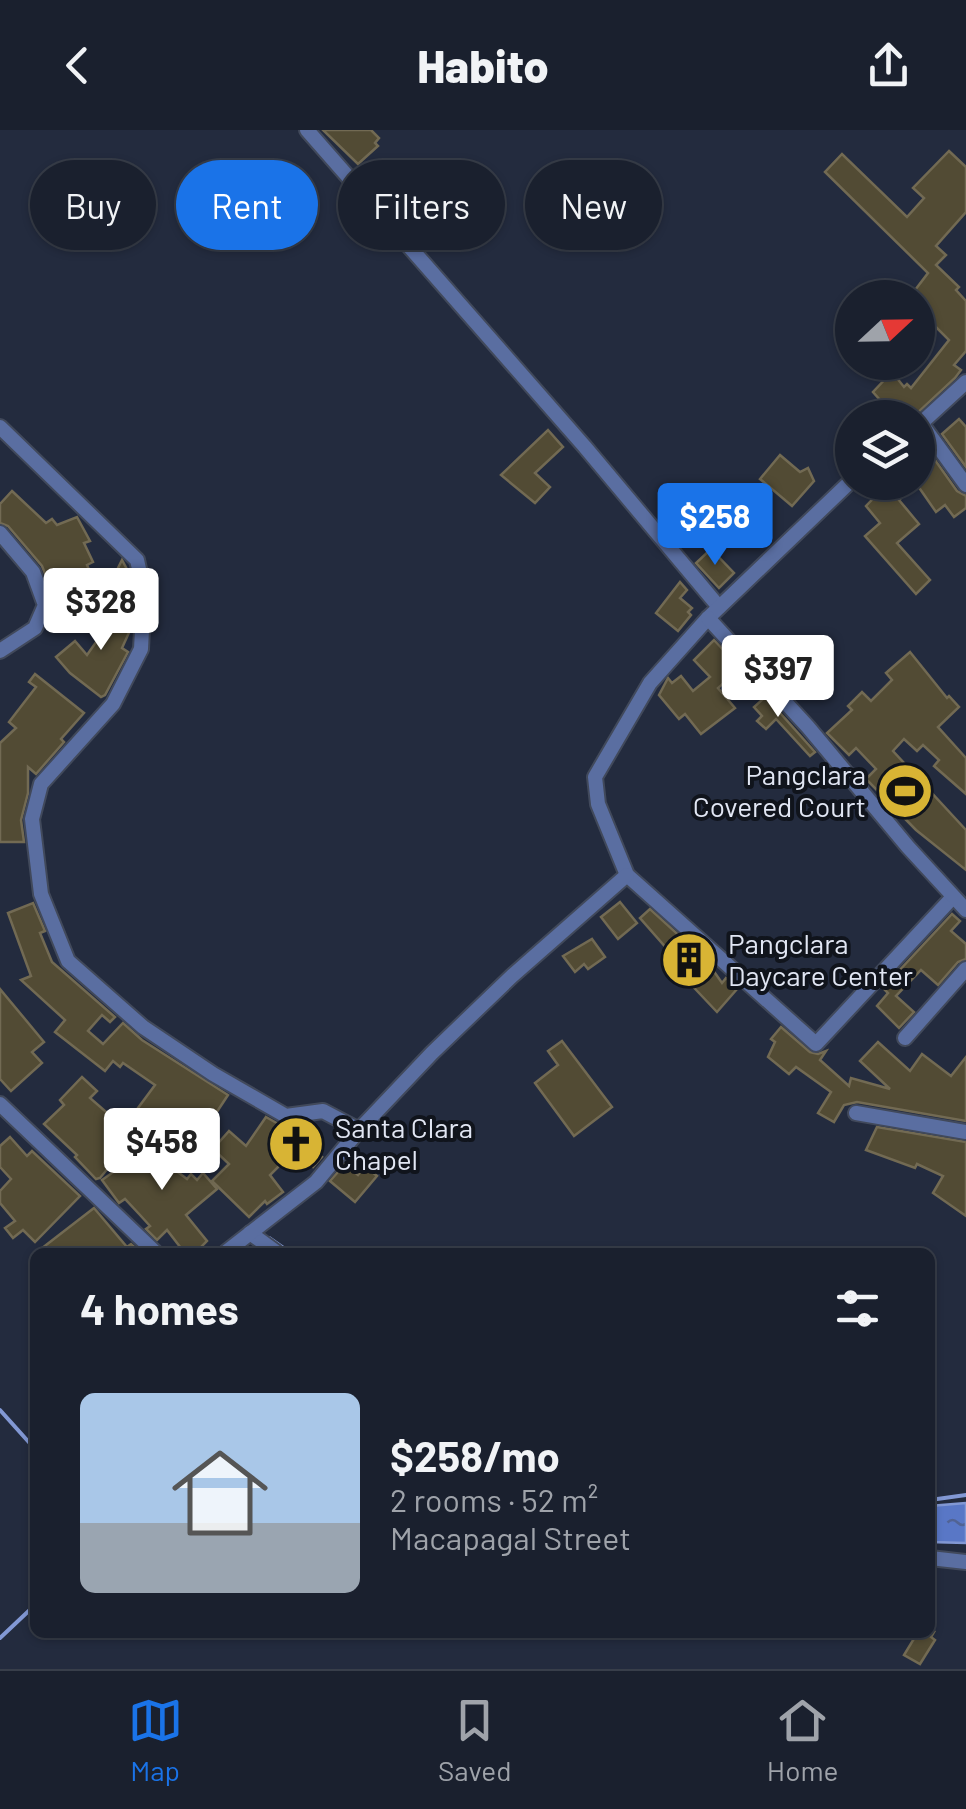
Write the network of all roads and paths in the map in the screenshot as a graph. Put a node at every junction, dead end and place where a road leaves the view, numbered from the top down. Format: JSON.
{"nodes":[{"id":1,"x":308,"y":130,"type":"edge"},
{"id":2,"x":966,"y":382,"type":"edge"},
{"id":3,"x":935,"y":410,"type":"edge"},
{"id":4,"x":0,"y":427,"type":"edge"},
{"id":5,"x":935,"y":445,"type":"edge"},
{"id":6,"x":966,"y":485,"type":"edge"},
{"id":7,"x":835,"y":496,"type":"edge"},
{"id":8,"x":0,"y":533,"type":"edge"},
{"id":9,"x":714,"y":613,"type":"junction"},
{"id":10,"x":0,"y":651,"type":"edge"},
{"id":11,"x":627,"y":876,"type":"junction"},
{"id":12,"x":952,"y":898,"type":"junction"},
{"id":13,"x":966,"y":910,"type":"edge"},
{"id":14,"x":966,"y":969,"type":"edge"},
{"id":15,"x":905,"y":1038,"type":"dead end"},
{"id":16,"x":0,"y":1104,"type":"edge"},
{"id":17,"x":856,"y":1112,"type":"dead end"},
{"id":18,"x":359,"y":1130,"type":"junction"},
{"id":19,"x":966,"y":1132,"type":"edge"},
{"id":20,"x":250,"y":1233,"type":"junction"},
{"id":21,"x":151,"y":1248,"type":"edge"},
{"id":22,"x":231,"y":1248,"type":"edge"},
{"id":23,"x":271,"y":1248,"type":"edge"},
{"id":24,"x":935,"y":1559,"type":"edge"},
{"id":25,"x":966,"y":1562,"type":"edge"}],
"edges":[{"from":1,"to":9,"type":"street"},
{"from":2,"to":3,"type":"street"},
{"from":4,"to":18,"type":"street"},
{"from":5,"to":6,"type":"street"},
{"from":7,"to":9,"type":"street"},
{"from":8,"to":10,"type":"street"},
{"from":9,"to":11,"type":"street"},
{"from":9,"to":12,"type":"street"},
{"from":11,"to":12,"type":"street"},
{"from":11,"to":18,"type":"street"},
{"from":12,"to":13,"type":"street"},
{"from":14,"to":15,"type":"street"},
{"from":16,"to":21,"type":"street"},
{"from":17,"to":19,"type":"street"},
{"from":18,"to":20,"type":"street"},
{"from":20,"to":22,"type":"street"},
{"from":20,"to":23,"type":"street"},
{"from":24,"to":25,"type":"street"}]}
